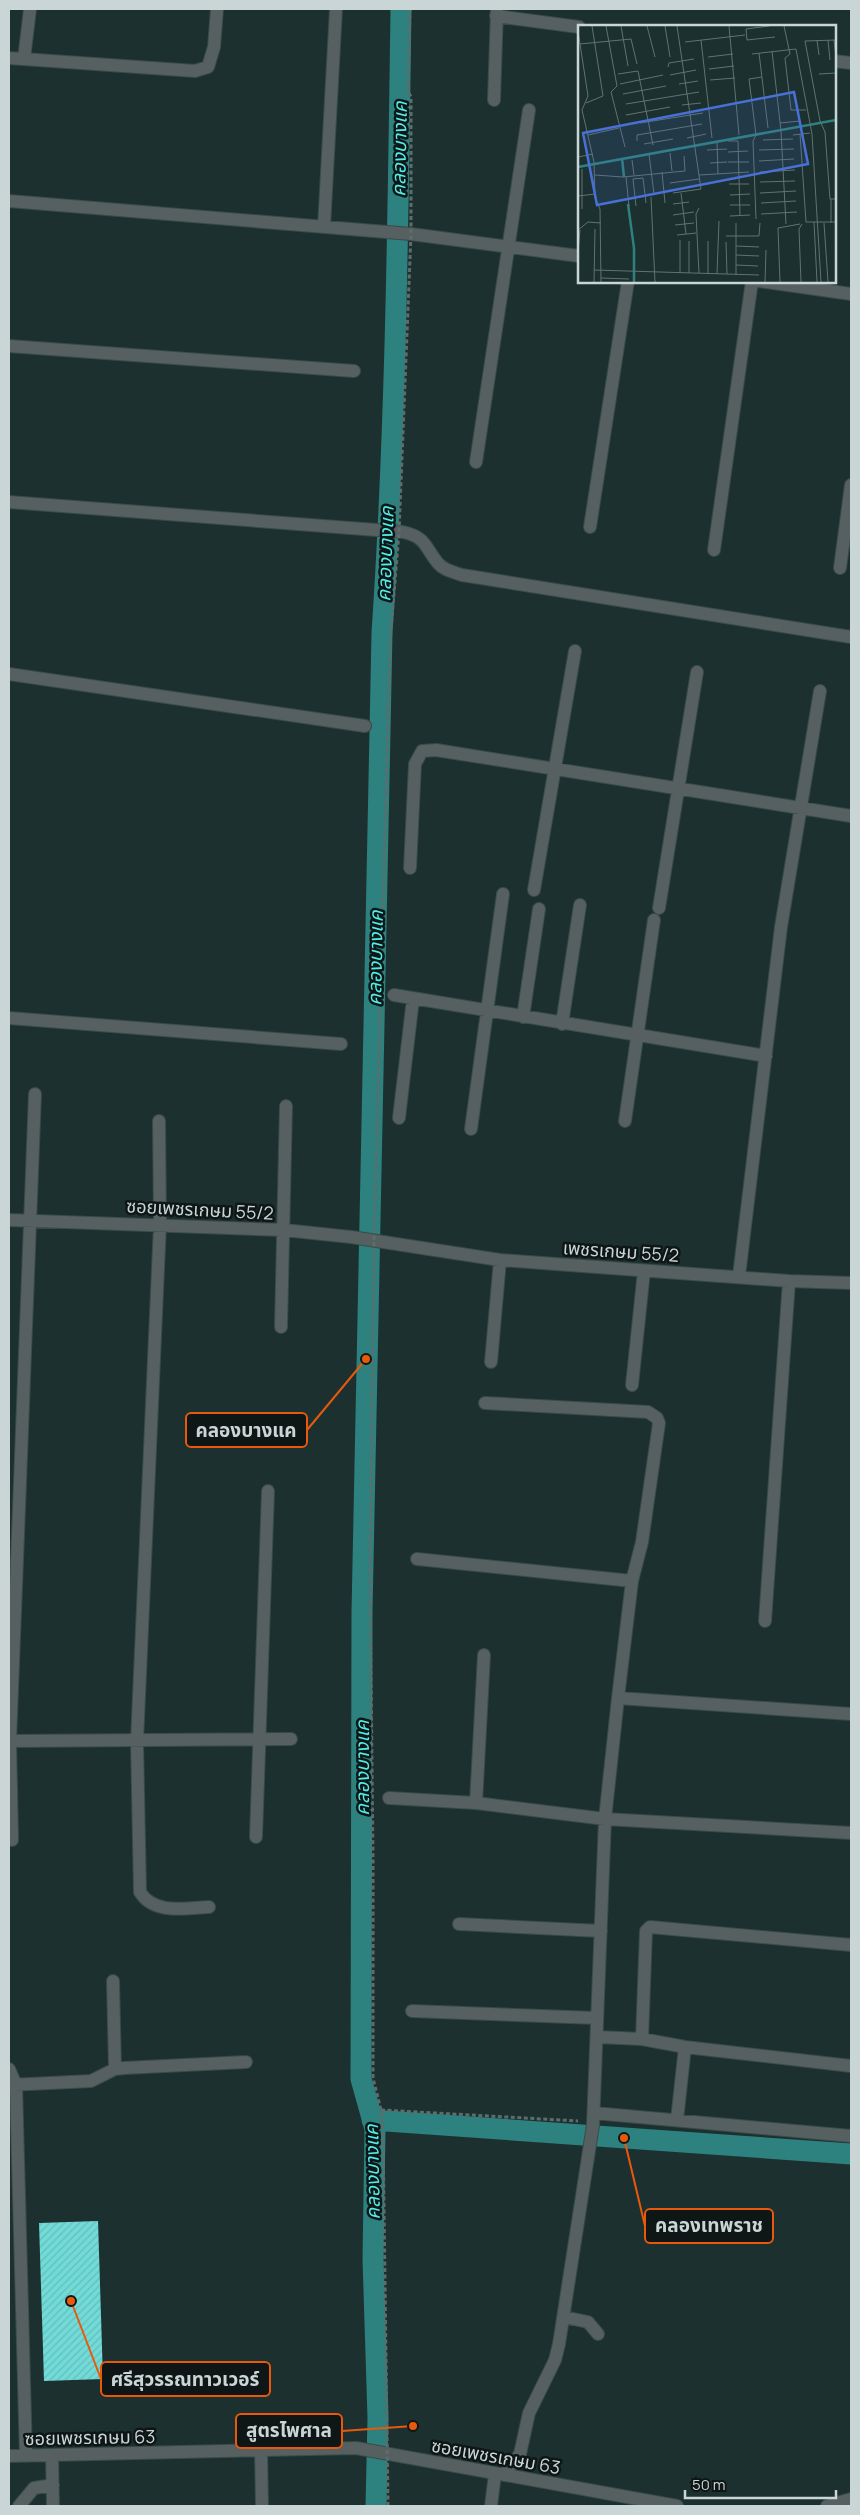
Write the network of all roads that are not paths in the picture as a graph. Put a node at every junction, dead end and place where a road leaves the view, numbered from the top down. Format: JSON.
{"nodes":[{"id":1,"x":30,"y":9,"type":"edge"},
{"id":2,"x":218,"y":9,"type":"edge"},
{"id":3,"x":336,"y":9,"type":"edge"},
{"id":4,"x":496,"y":13,"type":"edge"},
{"id":5,"x":578,"y":27,"type":"edge"},
{"id":6,"x":9,"y":58,"type":"edge"},
{"id":7,"x":24,"y":59,"type":"junction"},
{"id":8,"x":835,"y":61,"type":"edge"},
{"id":9,"x":851,"y":63,"type":"edge"},
{"id":10,"x":494,"y":100,"type":"dead end"},
{"id":11,"x":529,"y":110,"type":"dead end"},
{"id":12,"x":9,"y":201,"type":"edge"},
{"id":13,"x":324,"y":227,"type":"junction"},
{"id":14,"x":509,"y":247,"type":"junction"},
{"id":15,"x":578,"y":256,"type":"edge"},
{"id":16,"x":628,"y":282,"type":"edge"},
{"id":17,"x":752,"y":282,"type":"edge"},
{"id":18,"x":766,"y":282,"type":"edge"},
{"id":19,"x":851,"y":294,"type":"edge"},
{"id":20,"x":9,"y":346,"type":"edge"},
{"id":21,"x":354,"y":371,"type":"dead end"},
{"id":22,"x":476,"y":462,"type":"dead end"},
{"id":23,"x":851,"y":485,"type":"edge"},
{"id":24,"x":9,"y":502,"type":"edge"},
{"id":25,"x":590,"y":527,"type":"dead end"},
{"id":26,"x":714,"y":550,"type":"dead end"},
{"id":27,"x":840,"y":568,"type":"dead end"},
{"id":28,"x":851,"y":636,"type":"edge"},
{"id":29,"x":575,"y":651,"type":"dead end"},
{"id":30,"x":697,"y":672,"type":"dead end"},
{"id":31,"x":9,"y":674,"type":"edge"},
{"id":32,"x":820,"y":691,"type":"dead end"},
{"id":33,"x":364,"y":726,"type":"dead end"},
{"id":34,"x":556,"y":770,"type":"junction"},
{"id":35,"x":678,"y":789,"type":"junction"},
{"id":36,"x":801,"y":808,"type":"junction"},
{"id":37,"x":851,"y":816,"type":"edge"},
{"id":38,"x":410,"y":868,"type":"dead end"},
{"id":39,"x":534,"y":890,"type":"dead end"},
{"id":40,"x":503,"y":894,"type":"dead end"},
{"id":41,"x":580,"y":905,"type":"dead end"},
{"id":42,"x":539,"y":909,"type":"dead end"},
{"id":43,"x":394,"y":996,"type":"dead end"},
{"id":44,"x":413,"y":999,"type":"junction"},
{"id":45,"x":487,"y":1011,"type":"junction"},
{"id":46,"x":523,"y":1017,"type":"junction"},
{"id":47,"x":9,"y":1018,"type":"edge"},
{"id":48,"x":562,"y":1024,"type":"junction"},
{"id":49,"x":636,"y":1036,"type":"junction"},
{"id":50,"x":341,"y":1044,"type":"dead end"},
{"id":51,"x":766,"y":1056,"type":"junction"},
{"id":52,"x":35,"y":1094,"type":"dead end"},
{"id":53,"x":286,"y":1106,"type":"dead end"},
{"id":54,"x":400,"y":1118,"type":"dead end"},
{"id":55,"x":159,"y":1121,"type":"dead end"},
{"id":56,"x":625,"y":1122,"type":"dead end"},
{"id":57,"x":471,"y":1129,"type":"dead end"},
{"id":58,"x":9,"y":1220,"type":"edge"},
{"id":59,"x":31,"y":1221,"type":"junction"},
{"id":60,"x":160,"y":1224,"type":"junction"},
{"id":61,"x":284,"y":1230,"type":"junction"},
{"id":62,"x":389,"y":1244,"type":"joint"},
{"id":63,"x":500,"y":1260,"type":"junction"},
{"id":64,"x":644,"y":1271,"type":"junction"},
{"id":65,"x":739,"y":1276,"type":"junction"},
{"id":66,"x":788,"y":1281,"type":"junction"},
{"id":67,"x":851,"y":1283,"type":"edge"},
{"id":68,"x":281,"y":1327,"type":"dead end"},
{"id":69,"x":491,"y":1362,"type":"dead end"},
{"id":70,"x":632,"y":1386,"type":"dead end"},
{"id":71,"x":484,"y":1403,"type":"dead end"},
{"id":72,"x":268,"y":1491,"type":"dead end"},
{"id":73,"x":417,"y":1559,"type":"dead end"},
{"id":74,"x":632,"y":1581,"type":"junction"},
{"id":75,"x":765,"y":1621,"type":"dead end"},
{"id":76,"x":484,"y":1654,"type":"dead end"},
{"id":77,"x":618,"y":1698,"type":"junction"},
{"id":78,"x":851,"y":1714,"type":"edge"},
{"id":79,"x":291,"y":1739,"type":"dead end"},
{"id":80,"x":137,"y":1740,"type":"junction"},
{"id":81,"x":9,"y":1741,"type":"edge"},
{"id":82,"x":259,"y":1741,"type":"junction"},
{"id":83,"x":389,"y":1798,"type":"dead end"},
{"id":84,"x":476,"y":1803,"type":"junction"},
{"id":85,"x":605,"y":1819,"type":"junction"},
{"id":86,"x":851,"y":1833,"type":"edge"},
{"id":87,"x":256,"y":1837,"type":"dead end"},
{"id":88,"x":12,"y":1840,"type":"dead end"},
{"id":89,"x":209,"y":1908,"type":"dead end"},
{"id":90,"x":459,"y":1924,"type":"dead end"},
{"id":91,"x":601,"y":1931,"type":"junction"},
{"id":92,"x":851,"y":1945,"type":"edge"},
{"id":93,"x":113,"y":1981,"type":"dead end"},
{"id":94,"x":412,"y":2011,"type":"dead end"},
{"id":95,"x":597,"y":2018,"type":"junction"},
{"id":96,"x":597,"y":2037,"type":"junction"},
{"id":97,"x":642,"y":2039,"type":"junction"},
{"id":98,"x":685,"y":2047,"type":"junction"},
{"id":99,"x":246,"y":2062,"type":"dead end"},
{"id":100,"x":851,"y":2066,"type":"edge"},
{"id":101,"x":115,"y":2069,"type":"junction"},
{"id":102,"x":9,"y":2070,"type":"edge"},
{"id":103,"x":12,"y":2085,"type":"edge"},
{"id":104,"x":593,"y":2120,"type":"junction"},
{"id":105,"x":677,"y":2120,"type":"junction"},
{"id":106,"x":851,"y":2136,"type":"edge"},
{"id":107,"x":564,"y":2317,"type":"junction"},
{"id":108,"x":598,"y":2334,"type":"dead end"},
{"id":109,"x":261,"y":2450,"type":"junction"},
{"id":110,"x":52,"y":2455,"type":"junction"},
{"id":111,"x":9,"y":2456,"type":"edge"},
{"id":112,"x":26,"y":2456,"type":"junction"},
{"id":113,"x":499,"y":2475,"type":"junction"},
{"id":114,"x":52,"y":2485,"type":"junction"},
{"id":115,"x":851,"y":2499,"type":"edge"},
{"id":116,"x":19,"y":2506,"type":"edge"},
{"id":117,"x":53,"y":2506,"type":"edge"},
{"id":118,"x":262,"y":2506,"type":"edge"},
{"id":119,"x":491,"y":2506,"type":"edge"},
{"id":120,"x":677,"y":2506,"type":"edge"},
{"id":121,"x":827,"y":2506,"type":"edge"}],
"edges":[{"from":1,"to":7,"type":"street"},
{"from":2,"to":7,"type":"street"},
{"from":3,"to":13,"type":"street"},
{"from":4,"to":5,"type":"street"},
{"from":4,"to":10,"type":"street"},
{"from":6,"to":7,"type":"street"},
{"from":8,"to":9,"type":"street"},
{"from":11,"to":14,"type":"street"},
{"from":12,"to":13,"type":"street"},
{"from":13,"to":14,"type":"street"},
{"from":14,"to":15,"type":"street"},
{"from":14,"to":22,"type":"street"},
{"from":16,"to":25,"type":"street"},
{"from":17,"to":26,"type":"street"},
{"from":18,"to":19,"type":"street"},
{"from":20,"to":21,"type":"street"},
{"from":23,"to":27,"type":"street"},
{"from":24,"to":28,"type":"street"},
{"from":29,"to":34,"type":"street"},
{"from":30,"to":35,"type":"street"},
{"from":31,"to":33,"type":"street"},
{"from":32,"to":36,"type":"street"},
{"from":34,"to":35,"type":"street"},
{"from":34,"to":38,"type":"street"},
{"from":34,"to":39,"type":"street"},
{"from":35,"to":36,"type":"street"},
{"from":35,"to":49,"type":"street"},
{"from":36,"to":37,"type":"street"},
{"from":36,"to":51,"type":"street"},
{"from":40,"to":45,"type":"street"},
{"from":41,"to":48,"type":"street"},
{"from":42,"to":46,"type":"street"},
{"from":43,"to":44,"type":"street"},
{"from":44,"to":45,"type":"street"},
{"from":44,"to":54,"type":"street"},
{"from":45,"to":46,"type":"street"},
{"from":45,"to":57,"type":"street"},
{"from":46,"to":48,"type":"street"},
{"from":47,"to":50,"type":"street"},
{"from":48,"to":49,"type":"street"},
{"from":49,"to":51,"type":"street"},
{"from":49,"to":56,"type":"street"},
{"from":51,"to":65,"type":"street"},
{"from":52,"to":59,"type":"street"},
{"from":53,"to":61,"type":"street"},
{"from":55,"to":60,"type":"street"},
{"from":58,"to":59,"type":"street","name":"ซอยเพชรเกษม 55/2"},
{"from":59,"to":60,"type":"street","name":"ซอยเพชรเกษม 55/2"},
{"from":59,"to":81,"type":"street"},
{"from":60,"to":61,"type":"street","name":"ซอยเพชรเกษม 55/2"},
{"from":60,"to":80,"type":"street"},
{"from":61,"to":62,"type":"street","name":"ซอยเพชรเกษม 55/2"},
{"from":61,"to":68,"type":"street"},
{"from":62,"to":63,"type":"street","name":"เพชรเกษม 55/2"},
{"from":63,"to":64,"type":"street","name":"เพชรเกษม 55/2"},
{"from":63,"to":69,"type":"street"},
{"from":64,"to":65,"type":"street","name":"เพชรเกษม 55/2"},
{"from":64,"to":70,"type":"street"},
{"from":65,"to":66,"type":"street","name":"เพชรเกษม 55/2"},
{"from":66,"to":67,"type":"street","name":"เพชรเกษม 55/2"},
{"from":66,"to":75,"type":"street"},
{"from":71,"to":74,"type":"street"},
{"from":72,"to":82,"type":"street"},
{"from":73,"to":74,"type":"street"},
{"from":74,"to":77,"type":"street"},
{"from":76,"to":84,"type":"street"},
{"from":77,"to":78,"type":"street"},
{"from":77,"to":85,"type":"street"},
{"from":79,"to":82,"type":"street"},
{"from":80,"to":81,"type":"street"},
{"from":80,"to":82,"type":"street"},
{"from":80,"to":89,"type":"street"},
{"from":81,"to":88,"type":"street"},
{"from":82,"to":87,"type":"street"},
{"from":83,"to":84,"type":"street"},
{"from":84,"to":85,"type":"street"},
{"from":85,"to":86,"type":"street"},
{"from":85,"to":91,"type":"street"},
{"from":90,"to":91,"type":"street"},
{"from":91,"to":95,"type":"street"},
{"from":92,"to":97,"type":"street"},
{"from":93,"to":101,"type":"street"},
{"from":94,"to":95,"type":"street"},
{"from":95,"to":96,"type":"street"},
{"from":96,"to":97,"type":"street"},
{"from":96,"to":104,"type":"street"},
{"from":97,"to":98,"type":"street"},
{"from":98,"to":100,"type":"street"},
{"from":98,"to":105,"type":"street"},
{"from":99,"to":101,"type":"street"},
{"from":101,"to":103,"type":"street"},
{"from":102,"to":103,"type":"street"},
{"from":103,"to":112,"type":"street"},
{"from":104,"to":105,"type":"street"},
{"from":104,"to":107,"type":"street"},
{"from":105,"to":106,"type":"street"},
{"from":107,"to":108,"type":"street"},
{"from":107,"to":113,"type":"street"},
{"from":109,"to":110,"type":"street","name":"ซอยเพชรเกษม 63"},
{"from":109,"to":113,"type":"street","name":"ซอยเพชรเกษม 63"},
{"from":109,"to":118,"type":"street"},
{"from":110,"to":112,"type":"street","name":"ซอยเพชรเกษม 63"},
{"from":110,"to":114,"type":"street"},
{"from":111,"to":112,"type":"street","name":"ซอยเพชรเกษม 63"},
{"from":113,"to":119,"type":"street"},
{"from":113,"to":120,"type":"street","name":"ซอยเพชรเกษม 63"},
{"from":114,"to":116,"type":"street"},
{"from":114,"to":117,"type":"street"},
{"from":115,"to":121,"type":"street"}]}
